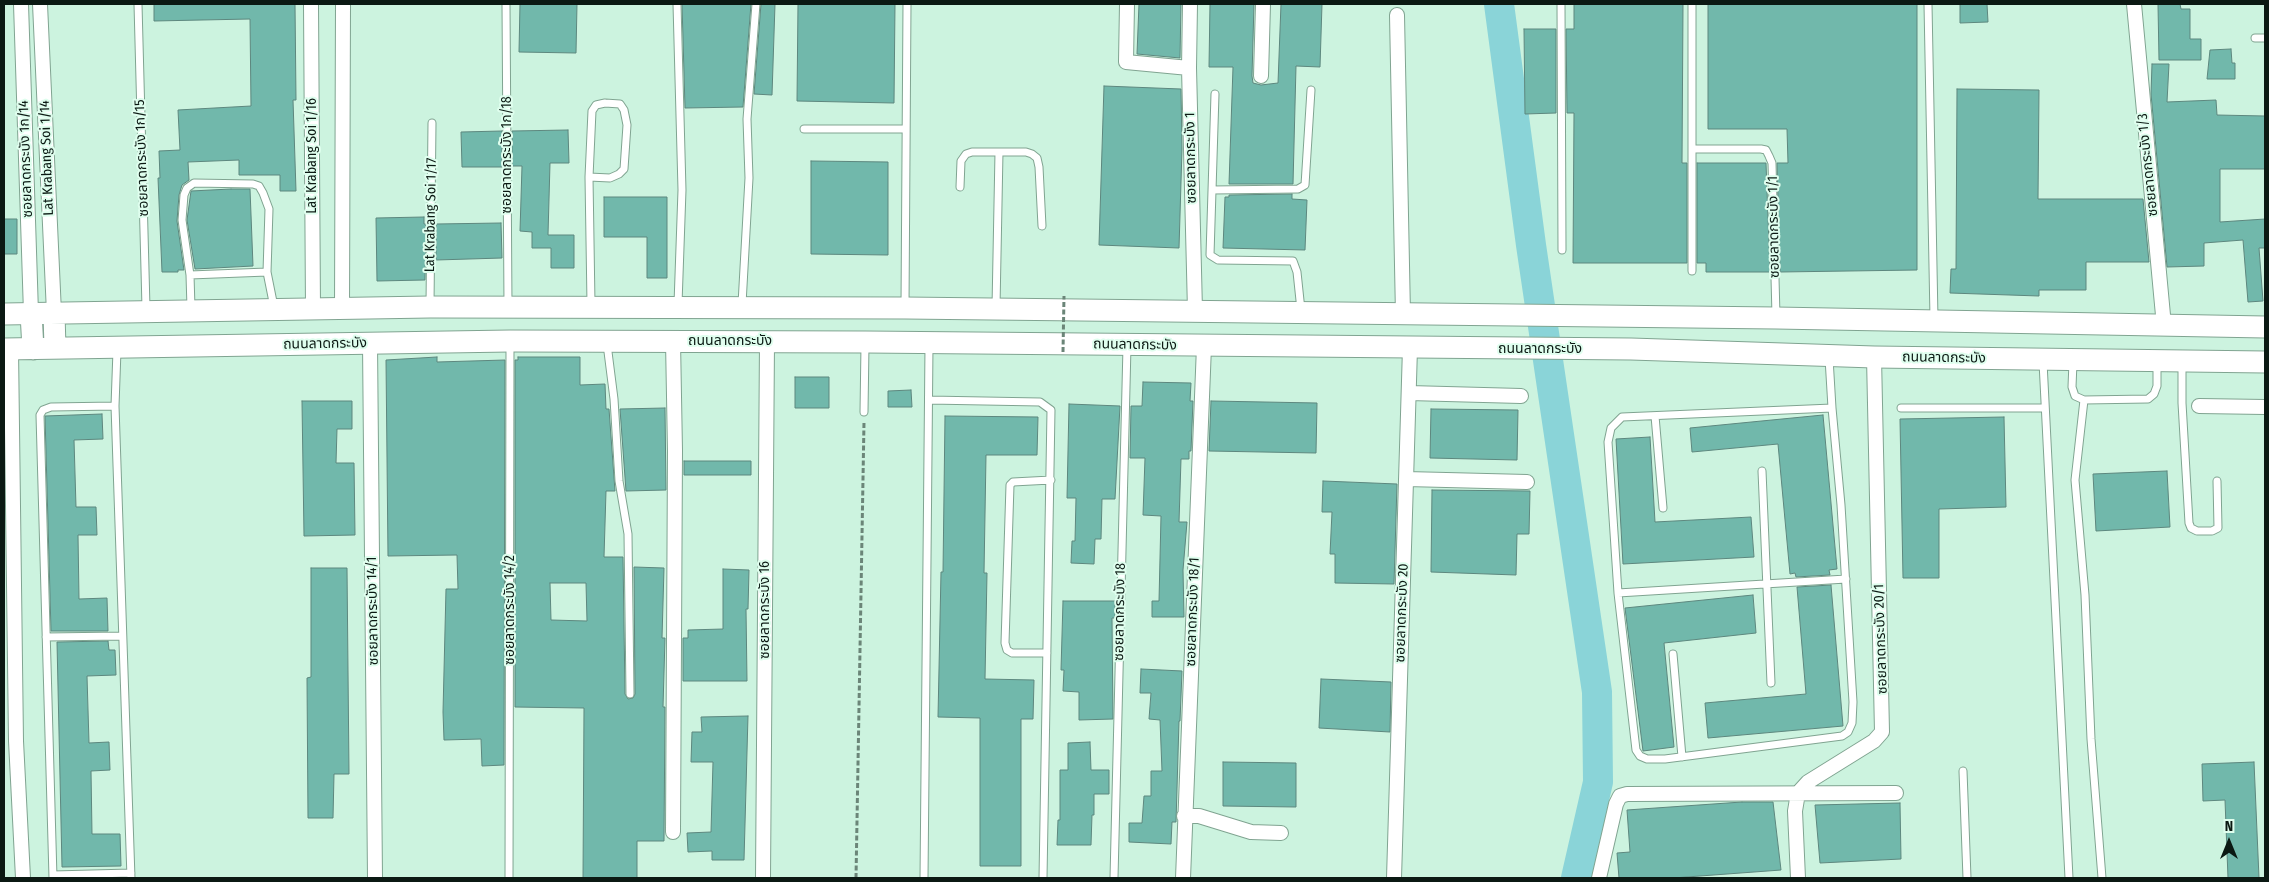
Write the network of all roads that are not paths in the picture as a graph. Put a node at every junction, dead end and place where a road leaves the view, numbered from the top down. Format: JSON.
{"nodes":[{"id":1,"x":21,"y":4,"type":"edge"},
{"id":2,"x":40,"y":4,"type":"edge"},
{"id":3,"x":138,"y":4,"type":"edge"},
{"id":4,"x":311,"y":4,"type":"edge"},
{"id":5,"x":343,"y":4,"type":"edge"},
{"id":6,"x":506,"y":4,"type":"edge"},
{"id":7,"x":677,"y":4,"type":"edge"},
{"id":8,"x":756,"y":4,"type":"edge"},
{"id":9,"x":908,"y":4,"type":"edge"},
{"id":10,"x":1127,"y":4,"type":"edge"},
{"id":11,"x":1190,"y":4,"type":"edge"},
{"id":12,"x":1263,"y":4,"type":"edge"},
{"id":13,"x":1561,"y":4,"type":"edge"},
{"id":14,"x":1692,"y":4,"type":"edge"},
{"id":15,"x":1928,"y":4,"type":"edge"},
{"id":16,"x":2134,"y":4,"type":"edge"},
{"id":17,"x":1397,"y":15,"type":"dead end"},
{"id":18,"x":2255,"y":38,"type":"dead end"},
{"id":19,"x":2265,"y":38,"type":"edge"},
{"id":20,"x":1188,"y":68,"type":"junction"},
{"id":21,"x":1260,"y":76,"type":"dead end"},
{"id":22,"x":1311,"y":90,"type":"dead end"},
{"id":23,"x":1216,"y":94,"type":"dead end"},
{"id":24,"x":432,"y":123,"type":"dead end"},
{"id":25,"x":24,"y":128,"type":"junction"},
{"id":26,"x":46,"y":128,"type":"junction"},
{"id":27,"x":804,"y":129,"type":"dead end"},
{"id":28,"x":905,"y":129,"type":"junction"},
{"id":29,"x":1693,"y":150,"type":"junction"},
{"id":30,"x":999,"y":152,"type":"junction"},
{"id":31,"x":589,"y":177,"type":"junction"},
{"id":32,"x":960,"y":187,"type":"dead end"},
{"id":33,"x":1212,"y":190,"type":"junction"},
{"id":34,"x":1042,"y":226,"type":"dead end"},
{"id":35,"x":1562,"y":250,"type":"dead end"},
{"id":36,"x":1692,"y":271,"type":"dead end"},
{"id":37,"x":266,"y":272,"type":"junction"},
{"id":38,"x":190,"y":275,"type":"junction"},
{"id":39,"x":430,"y":307,"type":"junction"},
{"id":40,"x":508,"y":307,"type":"junction"},
{"id":41,"x":591,"y":307,"type":"junction"},
{"id":42,"x":678,"y":307,"type":"junction"},
{"id":43,"x":742,"y":307,"type":"junction"},
{"id":44,"x":342,"y":308,"type":"junction"},
{"id":45,"x":905,"y":308,"type":"junction"},
{"id":46,"x":313,"y":309,"type":"junction"},
{"id":47,"x":274,"y":310,"type":"junction"},
{"id":48,"x":996,"y":310,"type":"junction"},
{"id":49,"x":191,"y":311,"type":"junction"},
{"id":50,"x":146,"y":312,"type":"junction"},
{"id":51,"x":1195,"y":312,"type":"junction"},
{"id":52,"x":31,"y":313,"type":"junction"},
{"id":53,"x":54,"y":313,"type":"junction"},
{"id":54,"x":1301,"y":313,"type":"junction"},
{"id":55,"x":4,"y":314,"type":"edge"},
{"id":56,"x":1404,"y":314,"type":"junction"},
{"id":57,"x":1776,"y":318,"type":"junction"},
{"id":58,"x":1934,"y":322,"type":"junction"},
{"id":59,"x":2164,"y":326,"type":"junction"},
{"id":60,"x":2265,"y":327,"type":"edge"},
{"id":61,"x":510,"y":341,"type":"junction"},
{"id":62,"x":606,"y":341,"type":"junction"},
{"id":63,"x":673,"y":341,"type":"junction"},
{"id":64,"x":767,"y":342,"type":"junction"},
{"id":65,"x":866,"y":342,"type":"junction"},
{"id":66,"x":370,"y":343,"type":"junction"},
{"id":67,"x":928,"y":343,"type":"junction"},
{"id":68,"x":1127,"y":345,"type":"junction"},
{"id":69,"x":1204,"y":346,"type":"junction"},
{"id":70,"x":118,"y":347,"type":"junction"},
{"id":71,"x":55,"y":348,"type":"junction"},
{"id":72,"x":1410,"y":348,"type":"junction"},
{"id":73,"x":8,"y":349,"type":"edge"},
{"id":74,"x":34,"y":349,"type":"junction"},
{"id":75,"x":1828,"y":355,"type":"junction"},
{"id":76,"x":1874,"y":357,"type":"junction"},
{"id":77,"x":2043,"y":359,"type":"junction"},
{"id":78,"x":2073,"y":360,"type":"junction"},
{"id":79,"x":2158,"y":361,"type":"junction"},
{"id":80,"x":2182,"y":361,"type":"junction"},
{"id":81,"x":2265,"y":362,"type":"edge"},
{"id":82,"x":1409,"y":393,"type":"junction"},
{"id":83,"x":1521,"y":396,"type":"dead end"},
{"id":84,"x":929,"y":400,"type":"junction"},
{"id":85,"x":2084,"y":400,"type":"junction"},
{"id":86,"x":115,"y":406,"type":"junction"},
{"id":87,"x":2199,"y":406,"type":"dead end"},
{"id":88,"x":2265,"y":407,"type":"edge"},
{"id":89,"x":1832,"y":408,"type":"junction"},
{"id":90,"x":1901,"y":408,"type":"dead end"},
{"id":91,"x":2044,"y":408,"type":"junction"},
{"id":92,"x":864,"y":412,"type":"road end"},
{"id":93,"x":1655,"y":416,"type":"junction"},
{"id":94,"x":1762,"y":471,"type":"dead end"},
{"id":95,"x":1406,"y":479,"type":"junction"},
{"id":96,"x":1051,"y":480,"type":"junction"},
{"id":97,"x":2217,"y":481,"type":"dead end"},
{"id":98,"x":1527,"y":482,"type":"dead end"},
{"id":99,"x":1663,"y":508,"type":"dead end"},
{"id":100,"x":1846,"y":579,"type":"junction"},
{"id":101,"x":1766,"y":584,"type":"junction"},
{"id":102,"x":1618,"y":593,"type":"junction"},
{"id":103,"x":122,"y":636,"type":"junction"},
{"id":104,"x":46,"y":637,"type":"junction"},
{"id":105,"x":1048,"y":653,"type":"junction"},
{"id":106,"x":1673,"y":654,"type":"dead end"},
{"id":107,"x":1771,"y":683,"type":"dead end"},
{"id":108,"x":630,"y":694,"type":"dead end"},
{"id":109,"x":1682,"y":756,"type":"junction"},
{"id":110,"x":1963,"y":771,"type":"dead end"},
{"id":111,"x":1896,"y":792,"type":"dead end"},
{"id":112,"x":1798,"y":793,"type":"junction"},
{"id":113,"x":1184,"y":816,"type":"junction"},
{"id":114,"x":672,"y":832,"type":"dead end"},
{"id":115,"x":1281,"y":833,"type":"dead end"},
{"id":116,"x":131,"y":876,"type":"edge"},
{"id":117,"x":53,"y":877,"type":"edge"},
{"id":118,"x":23,"y":878,"type":"edge"},
{"id":119,"x":375,"y":878,"type":"edge"},
{"id":120,"x":509,"y":878,"type":"edge"},
{"id":121,"x":763,"y":878,"type":"edge"},
{"id":122,"x":924,"y":878,"type":"edge"},
{"id":123,"x":1043,"y":878,"type":"edge"},
{"id":124,"x":1114,"y":878,"type":"edge"},
{"id":125,"x":1182,"y":878,"type":"edge"},
{"id":126,"x":1394,"y":878,"type":"edge"},
{"id":127,"x":1599,"y":878,"type":"edge"},
{"id":128,"x":1798,"y":878,"type":"edge"},
{"id":129,"x":1966,"y":878,"type":"edge"},
{"id":130,"x":2068,"y":878,"type":"edge"},
{"id":131,"x":2102,"y":878,"type":"edge"}],
"edges":[{"from":1,"to":25,"type":"street","name":"ซอยลาดกระบัง 1ก/14"},
{"from":2,"to":26,"type":"street","name":"Lat Krabang Soi 1/14"},
{"from":3,"to":50,"type":"lane","name":"ซอยลาดกระบัง 1ก/15"},
{"from":4,"to":46,"type":"street","name":"Lat Krabang Soi 1/16"},
{"from":5,"to":44,"type":"street"},
{"from":6,"to":40,"type":"lane","name":"ซอยลาดกระบัง 1ก/18"},
{"from":7,"to":42,"type":"lane"},
{"from":8,"to":43,"type":"lane"},
{"from":9,"to":28,"type":"lane"},
{"from":10,"to":20,"type":"street"},
{"from":11,"to":20,"type":"street","name":"ซอยลาดกระบัง 1"},
{"from":12,"to":21,"type":"street"},
{"from":13,"to":35,"type":"lane"},
{"from":14,"to":29,"type":"lane"},
{"from":15,"to":58,"type":"lane"},
{"from":16,"to":59,"type":"street","name":"ซอยลาดกระบัง 1/3"},
{"from":17,"to":56,"type":"street"},
{"from":18,"to":19,"type":"lane"},
{"from":20,"to":51,"type":"street","name":"ซอยลาดกระบัง 1"},
{"from":22,"to":33,"type":"lane"},
{"from":23,"to":33,"type":"lane"},
{"from":24,"to":39,"type":"lane","name":"Lat Krabang Soi 1/17"},
{"from":25,"to":26,"type":"street"},
{"from":25,"to":52,"type":"street","name":"ซอยลาดกระบัง 1ก/14"},
{"from":26,"to":53,"type":"street","name":"Lat Krabang Soi 1/14"},
{"from":27,"to":28,"type":"lane"},
{"from":28,"to":45,"type":"lane"},
{"from":29,"to":36,"type":"lane"},
{"from":29,"to":57,"type":"lane","name":"ซอยลาดกระบัง 1/1"},
{"from":30,"to":32,"type":"lane"},
{"from":30,"to":34,"type":"lane"},
{"from":30,"to":48,"type":"lane"},
{"from":31,"to":31,"type":"lane"},
{"from":31,"to":41,"type":"lane"},
{"from":33,"to":54,"type":"lane"},
{"from":37,"to":38,"type":"lane"},
{"from":37,"to":38,"type":"lane"},
{"from":37,"to":47,"type":"lane"},
{"from":38,"to":49,"type":"lane"},
{"from":39,"to":40,"type":"main road"},
{"from":39,"to":44,"type":"main road"},
{"from":40,"to":41,"type":"main road"},
{"from":41,"to":42,"type":"main road"},
{"from":42,"to":43,"type":"main road"},
{"from":43,"to":45,"type":"main road"},
{"from":44,"to":46,"type":"main road"},
{"from":45,"to":48,"type":"main road"},
{"from":46,"to":47,"type":"main road"},
{"from":47,"to":49,"type":"main road"},
{"from":48,"to":51,"type":"main road"},
{"from":49,"to":50,"type":"main road"},
{"from":50,"to":53,"type":"main road"},
{"from":51,"to":54,"type":"main road"},
{"from":52,"to":53,"type":"main road"},
{"from":52,"to":55,"type":"main road"},
{"from":52,"to":74,"type":"main road"},
{"from":53,"to":71,"type":"main road"},
{"from":54,"to":56,"type":"main road"},
{"from":56,"to":57,"type":"main road"},
{"from":57,"to":58,"type":"main road"},
{"from":58,"to":59,"type":"main road"},
{"from":59,"to":60,"type":"main road"},
{"from":61,"to":62,"type":"main road","name":"ถนนลาดกระบัง"},
{"from":61,"to":66,"type":"main road","name":"ถนนลาดกระบัง"},
{"from":61,"to":120,"type":"lane","name":"ซอยลาดกระบัง 14/2"},
{"from":62,"to":63,"type":"main road","name":"ถนนลาดกระบัง"},
{"from":62,"to":108,"type":"lane"},
{"from":63,"to":64,"type":"main road","name":"ถนนลาดกระบัง"},
{"from":63,"to":114,"type":"street"},
{"from":64,"to":65,"type":"main road","name":"ถนนลาดกระบัง"},
{"from":64,"to":121,"type":"street","name":"ซอยลาดกระบัง 16"},
{"from":65,"to":67,"type":"main road","name":"ถนนลาดกระบัง"},
{"from":65,"to":92,"type":"lane"},
{"from":66,"to":70,"type":"main road","name":"ถนนลาดกระบัง"},
{"from":66,"to":119,"type":"street","name":"ซอยลาดกระบัง 14/1"},
{"from":67,"to":68,"type":"main road","name":"ถนนลาดกระบัง"},
{"from":67,"to":84,"type":"lane"},
{"from":68,"to":69,"type":"main road","name":"ถนนลาดกระบัง"},
{"from":68,"to":124,"type":"lane","name":"ซอยลาดกระบัง 18"},
{"from":69,"to":72,"type":"main road","name":"ถนนลาดกระบัง"},
{"from":69,"to":113,"type":"street","name":"ซอยลาดกระบัง 18/1"},
{"from":70,"to":71,"type":"main road","name":"ถนนลาดกระบัง"},
{"from":70,"to":86,"type":"lane"},
{"from":71,"to":74,"type":"main road","name":"ถนนลาดกระบัง"},
{"from":72,"to":75,"type":"main road","name":"ถนนลาดกระบัง"},
{"from":72,"to":82,"type":"street","name":"ซอยลาดกระบัง 20"},
{"from":73,"to":74,"type":"main road","name":"ถนนลาดกระบัง"},
{"from":73,"to":118,"type":"street"},
{"from":75,"to":76,"type":"main road","name":"ถนนลาดกระบัง"},
{"from":75,"to":89,"type":"lane"},
{"from":76,"to":77,"type":"main road","name":"ถนนลาดกระบัง"},
{"from":76,"to":112,"type":"street","name":"ซอยลาดกระบัง 20/1"},
{"from":77,"to":78,"type":"main road","name":"ถนนลาดกระบัง"},
{"from":77,"to":91,"type":"lane"},
{"from":78,"to":79,"type":"main road","name":"ถนนลาดกระบัง"},
{"from":78,"to":85,"type":"lane"},
{"from":79,"to":80,"type":"main road","name":"ถนนลาดกระบัง"},
{"from":79,"to":85,"type":"lane"},
{"from":80,"to":81,"type":"main road","name":"ถนนลาดกระบัง"},
{"from":80,"to":97,"type":"lane"},
{"from":82,"to":83,"type":"street"},
{"from":82,"to":95,"type":"street","name":"ซอยลาดกระบัง 20"},
{"from":84,"to":96,"type":"lane"},
{"from":84,"to":122,"type":"lane"},
{"from":85,"to":131,"type":"lane"},
{"from":86,"to":103,"type":"lane"},
{"from":86,"to":104,"type":"lane"},
{"from":87,"to":88,"type":"street"},
{"from":89,"to":93,"type":"lane"},
{"from":89,"to":100,"type":"lane"},
{"from":90,"to":91,"type":"lane"},
{"from":91,"to":130,"type":"lane"},
{"from":93,"to":99,"type":"lane"},
{"from":93,"to":102,"type":"lane"},
{"from":94,"to":101,"type":"lane"},
{"from":95,"to":98,"type":"street"},
{"from":95,"to":126,"type":"street","name":"ซอยลาดกระบัง 20"},
{"from":96,"to":105,"type":"lane"},
{"from":96,"to":105,"type":"lane"},
{"from":100,"to":101,"type":"lane"},
{"from":100,"to":109,"type":"lane"},
{"from":101,"to":102,"type":"lane"},
{"from":101,"to":107,"type":"lane"},
{"from":102,"to":109,"type":"lane"},
{"from":103,"to":104,"type":"lane"},
{"from":103,"to":116,"type":"lane"},
{"from":104,"to":117,"type":"lane"},
{"from":105,"to":123,"type":"lane"},
{"from":106,"to":109,"type":"lane"},
{"from":110,"to":129,"type":"lane"},
{"from":111,"to":112,"type":"street"},
{"from":112,"to":127,"type":"street"},
{"from":112,"to":128,"type":"street"},
{"from":113,"to":115,"type":"street"},
{"from":113,"to":125,"type":"street","name":"ซอยลาดกระบัง 18/1"},
{"from":116,"to":117,"type":"lane"}]}
